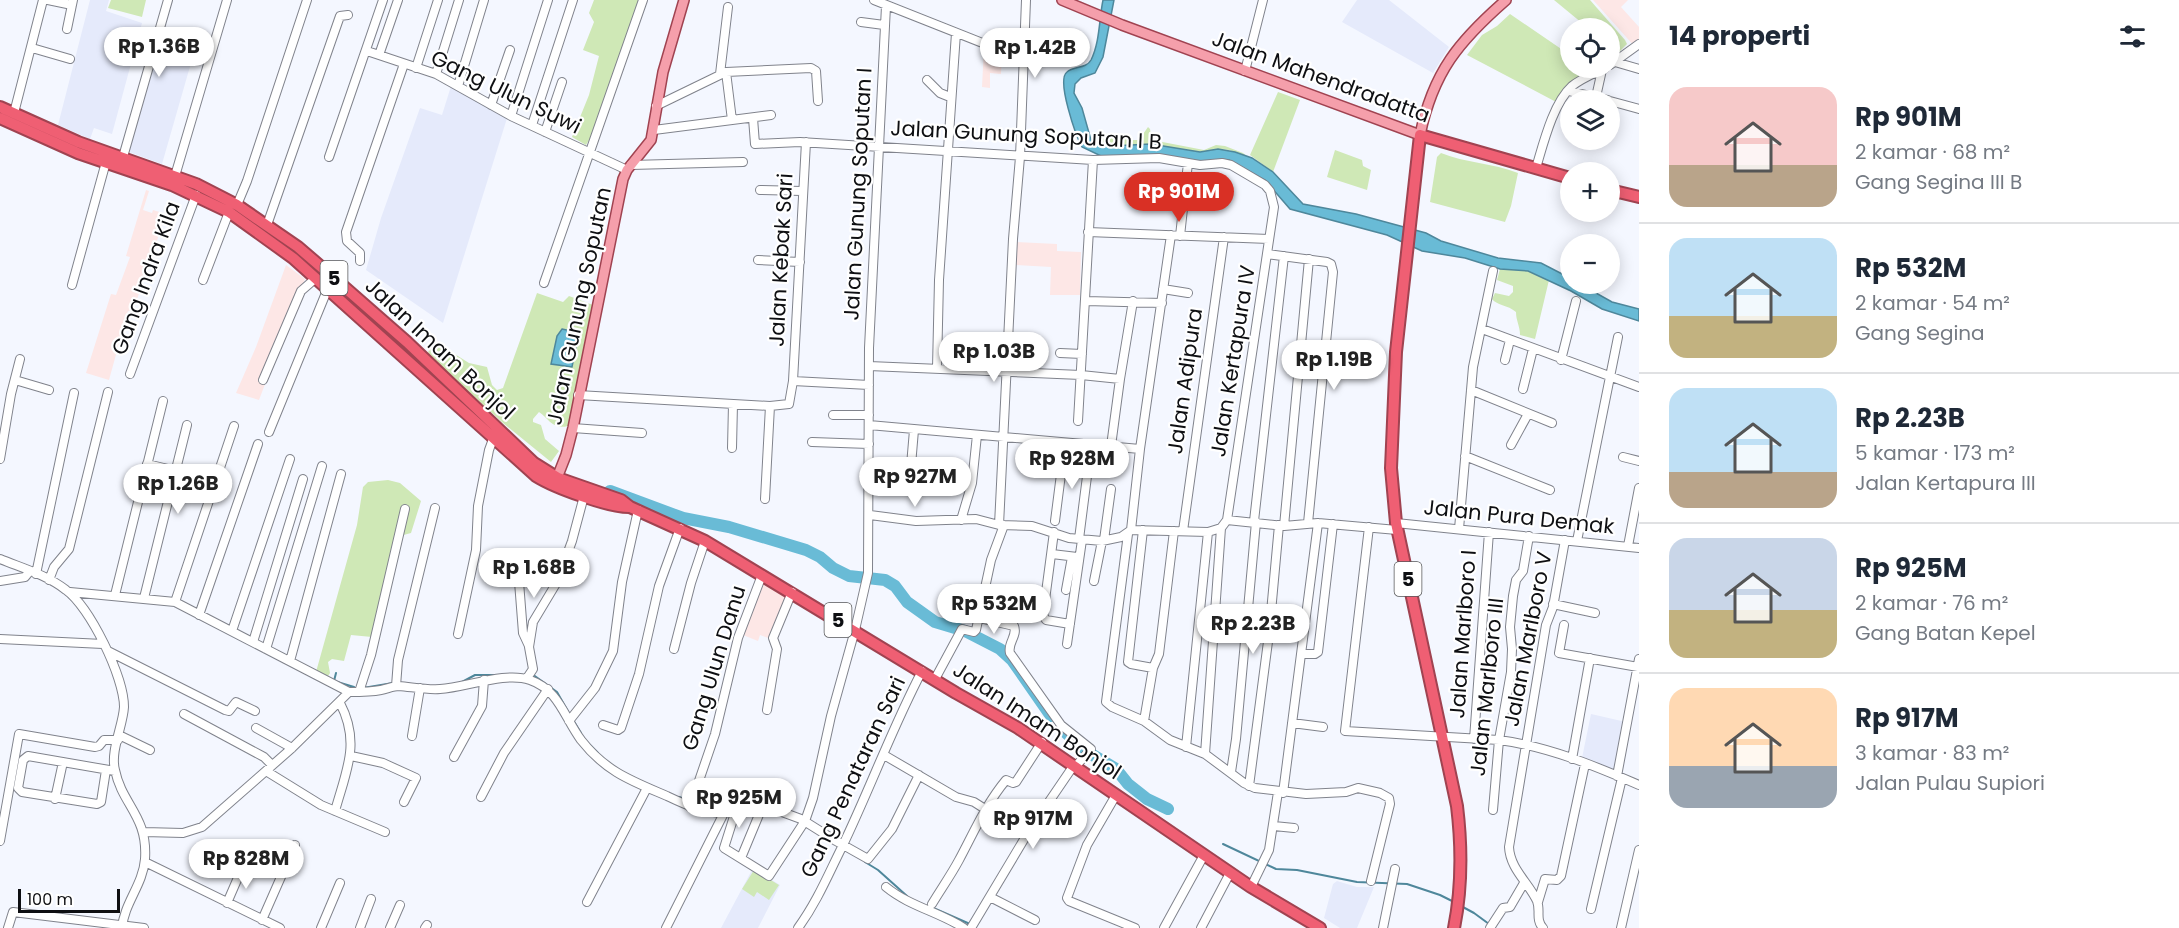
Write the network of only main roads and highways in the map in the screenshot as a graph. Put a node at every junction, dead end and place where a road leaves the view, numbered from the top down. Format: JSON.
{"nodes":[{"id":1,"x":684,"y":0,"type":"edge"},
{"id":2,"x":1062,"y":0,"type":"edge"},
{"id":3,"x":1506,"y":0,"type":"edge"},
{"id":4,"x":0,"y":107,"type":"edge"},
{"id":5,"x":0,"y":118,"type":"edge"},
{"id":6,"x":44,"y":133,"type":"junction"},
{"id":7,"x":1420,"y":135,"type":"junction"},
{"id":8,"x":1560,"y":175,"type":"edge"},
{"id":9,"x":1620,"y":192,"type":"edge"},
{"id":10,"x":1639,"y":197,"type":"edge"},
{"id":11,"x":233,"y":208,"type":"junction"},
{"id":12,"x":556,"y":482,"type":"junction"},
{"id":13,"x":634,"y":509,"type":"junction"},
{"id":14,"x":1320,"y":928,"type":"edge"},
{"id":15,"x":1454,"y":928,"type":"edge"}],
"edges":[{"from":1,"to":12,"type":"main road","name":"Jalan Gunung Soputan"},
{"from":2,"to":7,"type":"main road","name":"Jalan Mahendradatta"},
{"from":3,"to":7,"type":"main road"},
{"from":4,"to":6,"type":"highway","name":"Jalan Imam Bonjol","number":"5"},
{"from":5,"to":6,"type":"highway","name":"Jalan Imam Bonjol","number":"5"},
{"from":6,"to":11,"type":"highway","name":"Jalan Imam Bonjol","number":"5"},
{"from":6,"to":11,"type":"highway","name":"Jalan Imam Bonjol","number":"5"},
{"from":7,"to":8,"type":"highway","name":"Jalan Mahendradatta"},
{"from":7,"to":15,"type":"highway","number":"5"},
{"from":9,"to":10,"type":"highway"},
{"from":11,"to":12,"type":"highway","name":"Jalan Imam Bonjol","number":"5"},
{"from":11,"to":12,"type":"highway","name":"Jalan Imam Bonjol","number":"5"},
{"from":12,"to":13,"type":"highway","name":"Jalan Imam Bonjol","number":"5"},
{"from":12,"to":13,"type":"highway","name":"Jalan Imam Bonjol","number":"5"},
{"from":13,"to":14,"type":"highway","name":"Jalan Imam Bonjol","number":"5"}]}
